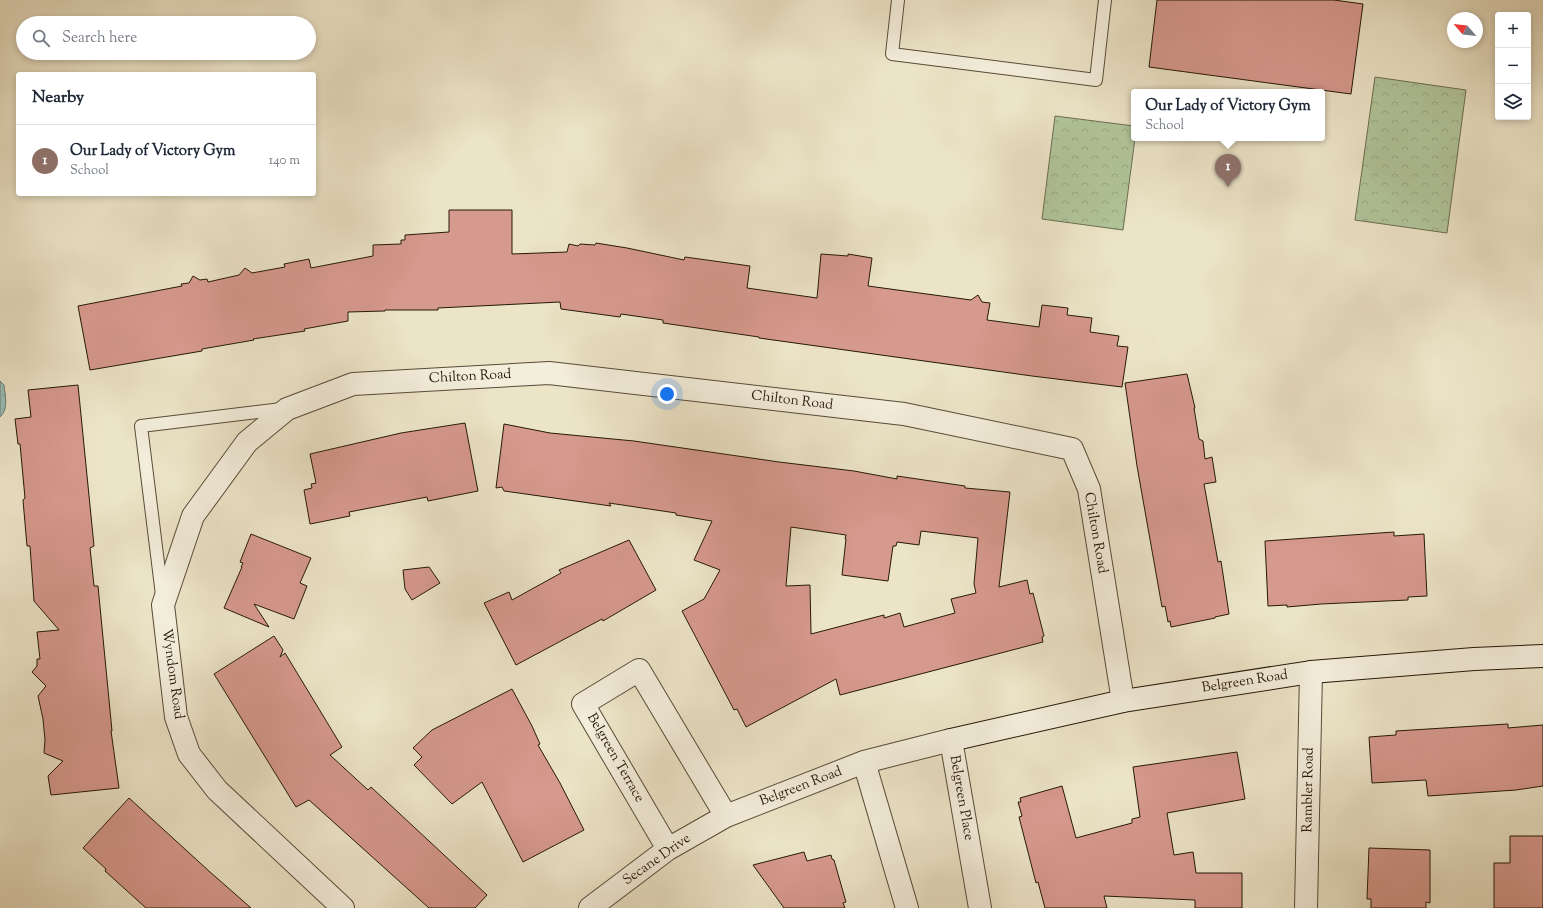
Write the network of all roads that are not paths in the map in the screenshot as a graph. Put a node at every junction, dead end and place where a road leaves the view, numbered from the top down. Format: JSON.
{"nodes":[{"id":1,"x":898,"y":0,"type":"edge"},
{"id":2,"x":1105,"y":0,"type":"edge"},
{"id":3,"x":287,"y":409,"type":"junction"},
{"id":4,"x":264,"y":428,"type":"joint"},
{"id":5,"x":163,"y":605,"type":"junction"},
{"id":6,"x":1543,"y":656,"type":"edge"},
{"id":7,"x":1312,"y":672,"type":"junction"},
{"id":8,"x":1123,"y":701,"type":"junction"},
{"id":9,"x":951,"y":740,"type":"junction"},
{"id":10,"x":870,"y":760,"type":"junction"},
{"id":11,"x":726,"y":816,"type":"junction"},
{"id":12,"x":668,"y":849,"type":"junction"},
{"id":13,"x":343,"y":908,"type":"edge"},
{"id":14,"x":590,"y":908,"type":"edge"},
{"id":15,"x":907,"y":908,"type":"edge"},
{"id":16,"x":980,"y":908,"type":"edge"},
{"id":17,"x":1306,"y":908,"type":"edge"}],
"edges":[{"from":1,"to":2,"type":"lane"},
{"from":3,"to":4,"type":"street","name":"Chilton Road"},
{"from":3,"to":5,"type":"lane"},
{"from":3,"to":8,"type":"street","name":"Chilton Road"},
{"from":4,"to":5,"type":"street","name":"Wyndom Road"},
{"from":5,"to":13,"type":"street","name":"Wyndom Road"},
{"from":6,"to":7,"type":"street","name":"Belgreen Road"},
{"from":7,"to":8,"type":"street","name":"Belgreen Road"},
{"from":7,"to":17,"type":"street","name":"Rambler Road"},
{"from":8,"to":9,"type":"street","name":"Belgreen Road"},
{"from":9,"to":10,"type":"street","name":"Belgreen Place"},
{"from":9,"to":16,"type":"street","name":"Belgreen Place"},
{"from":10,"to":11,"type":"street","name":"Belgreen Road"},
{"from":10,"to":15,"type":"street"},
{"from":11,"to":12,"type":"street","name":"Secane Drive"},
{"from":11,"to":12,"type":"street","name":"Belgreen Terrace"},
{"from":12,"to":14,"type":"street","name":"Secane Drive"}]}
